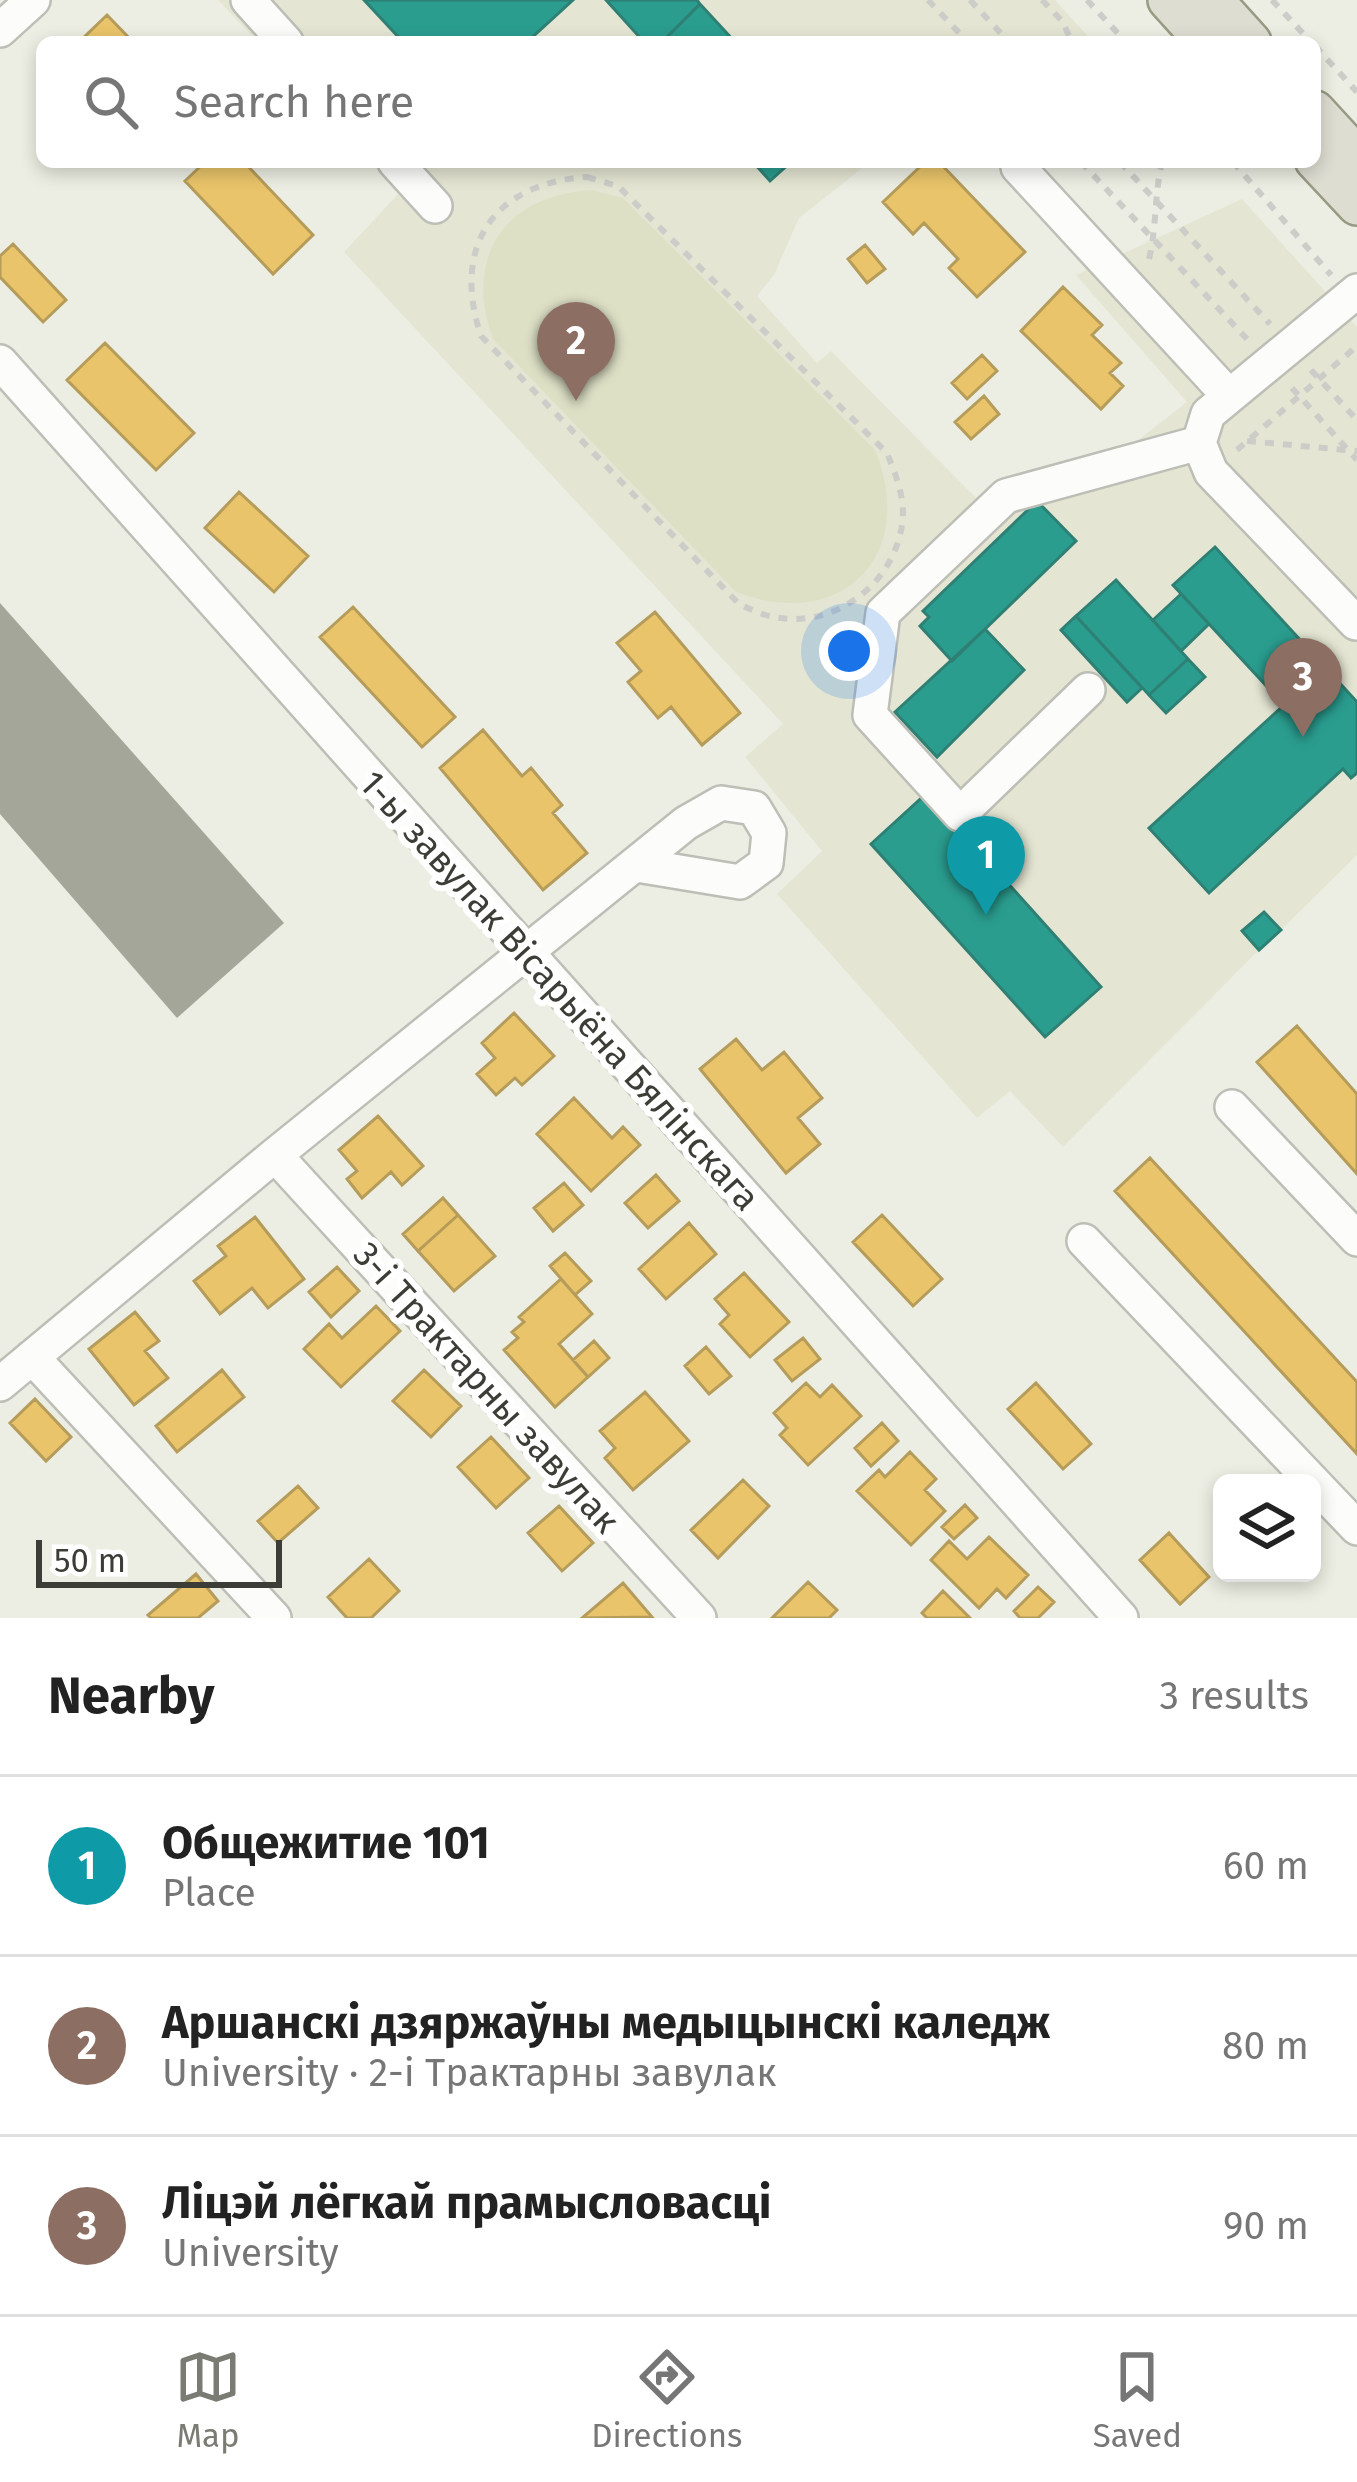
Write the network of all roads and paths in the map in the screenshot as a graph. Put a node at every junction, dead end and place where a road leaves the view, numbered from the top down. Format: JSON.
{"nodes":[{"id":1,"x":33,"y":0,"type":"edge"},
{"id":2,"x":248,"y":0,"type":"edge"},
{"id":3,"x":928,"y":0,"type":"edge"},
{"id":4,"x":970,"y":0,"type":"edge"},
{"id":5,"x":1042,"y":0,"type":"edge"},
{"id":6,"x":1087,"y":0,"type":"edge"},
{"id":7,"x":1168,"y":0,"type":"edge"},
{"id":8,"x":1213,"y":0,"type":"edge"},
{"id":9,"x":1272,"y":0,"type":"edge"},
{"id":10,"x":0,"y":30,"type":"edge"},
{"id":11,"x":281,"y":36,"type":"edge"},
{"id":12,"x":962,"y":36,"type":"edge"},
{"id":13,"x":1003,"y":36,"type":"edge"},
{"id":14,"x":1069,"y":36,"type":"edge"},
{"id":15,"x":1120,"y":36,"type":"edge"},
{"id":16,"x":1201,"y":36,"type":"edge"},
{"id":17,"x":1246,"y":36,"type":"edge"},
{"id":18,"x":1306,"y":36,"type":"edge"},
{"id":19,"x":1321,"y":53,"type":"edge"},
{"id":20,"x":1357,"y":92,"type":"edge"},
{"id":21,"x":1321,"y":124,"type":"edge"},
{"id":22,"x":400,"y":168,"type":"edge"},
{"id":23,"x":1020,"y":168,"type":"edge"},
{"id":24,"x":1087,"y":168,"type":"edge"},
{"id":25,"x":1126,"y":168,"type":"edge"},
{"id":26,"x":1160,"y":168,"type":"edge"},
{"id":27,"x":1238,"y":168,"type":"edge"},
{"id":28,"x":1345,"y":176,"type":"edge"},
{"id":29,"x":619,"y":186,"type":"joint"},
{"id":30,"x":1153,"y":197,"type":"junction"},
{"id":31,"x":435,"y":206,"type":"dead end"},
{"id":32,"x":1154,"y":239,"type":"junction"},
{"id":33,"x":1354,"y":294,"type":"edge"},
{"id":34,"x":1138,"y":298,"type":"junction"},
{"id":35,"x":1357,"y":346,"type":"edge"},
{"id":36,"x":1279,"y":353,"type":"junction"},
{"id":37,"x":0,"y":362,"type":"edge"},
{"id":38,"x":1319,"y":379,"type":"junction"},
{"id":39,"x":1229,"y":396,"type":"junction"},
{"id":40,"x":1300,"y":396,"type":"junction"},
{"id":41,"x":1357,"y":420,"type":"edge"},
{"id":42,"x":1247,"y":441,"type":"junction"},
{"id":43,"x":1347,"y":448,"type":"junction"},
{"id":44,"x":1357,"y":455,"type":"edge"},
{"id":45,"x":1205,"y":458,"type":"junction"},
{"id":46,"x":1356,"y":623,"type":"edge"},
{"id":47,"x":1088,"y":690,"type":"dead end"},
{"id":48,"x":637,"y":865,"type":"dead end"},
{"id":49,"x":527,"y":954,"type":"junction"},
{"id":50,"x":1232,"y":1107,"type":"dead end"},
{"id":51,"x":275,"y":1155,"type":"junction"},
{"id":52,"x":1357,"y":1239,"type":"edge"},
{"id":53,"x":1084,"y":1241,"type":"dead end"},
{"id":54,"x":32,"y":1357,"type":"junction"},
{"id":55,"x":0,"y":1384,"type":"edge"},
{"id":56,"x":1357,"y":1528,"type":"edge"},
{"id":57,"x":274,"y":1618,"type":"edge"},
{"id":58,"x":699,"y":1618,"type":"edge"},
{"id":59,"x":1121,"y":1618,"type":"edge"}],
"edges":[{"from":1,"to":10,"type":"street"},
{"from":2,"to":11,"type":"street"},
{"from":3,"to":12,"type":"path"},
{"from":4,"to":13,"type":"path"},
{"from":5,"to":14,"type":"path"},
{"from":6,"to":15,"type":"path"},
{"from":7,"to":16,"type":"main road"},
{"from":8,"to":17,"type":"main road"},
{"from":9,"to":18,"type":"path"},
{"from":19,"to":20,"type":"path"},
{"from":21,"to":28,"type":"main road"},
{"from":22,"to":31,"type":"street"},
{"from":23,"to":34,"type":"street"},
{"from":24,"to":32,"type":"path"},
{"from":25,"to":30,"type":"path"},
{"from":26,"to":30,"type":"path"},
{"from":27,"to":33,"type":"path"},
{"from":29,"to":29,"type":"path"},
{"from":30,"to":32,"type":"path"},
{"from":30,"to":36,"type":"path"},
{"from":32,"to":34,"type":"path"},
{"from":32,"to":36,"type":"path"},
{"from":33,"to":36,"type":"street"},
{"from":34,"to":39,"type":"street"},
{"from":35,"to":38,"type":"path"},
{"from":36,"to":38,"type":"path"},
{"from":36,"to":39,"type":"street"},
{"from":36,"to":40,"type":"path"},
{"from":37,"to":49,"type":"street","name":"1-ы завулак Вісарыёна Бялінскага"},
{"from":38,"to":40,"type":"path"},
{"from":38,"to":41,"type":"path"},
{"from":39,"to":45,"type":"street"},
{"from":40,"to":42,"type":"path"},
{"from":40,"to":43,"type":"path"},
{"from":42,"to":43,"type":"path"},
{"from":42,"to":45,"type":"path"},
{"from":43,"to":44,"type":"path"},
{"from":45,"to":46,"type":"street"},
{"from":45,"to":47,"type":"street"},
{"from":48,"to":49,"type":"street"},
{"from":49,"to":51,"type":"street"},
{"from":49,"to":59,"type":"street","name":"1-ы завулак Вісарыёна Бялінскага"},
{"from":50,"to":52,"type":"street"},
{"from":51,"to":54,"type":"street"},
{"from":51,"to":58,"type":"street","name":"3-і Трактарны завулак"},
{"from":53,"to":56,"type":"street"},
{"from":54,"to":55,"type":"street"},
{"from":54,"to":57,"type":"street"}]}
